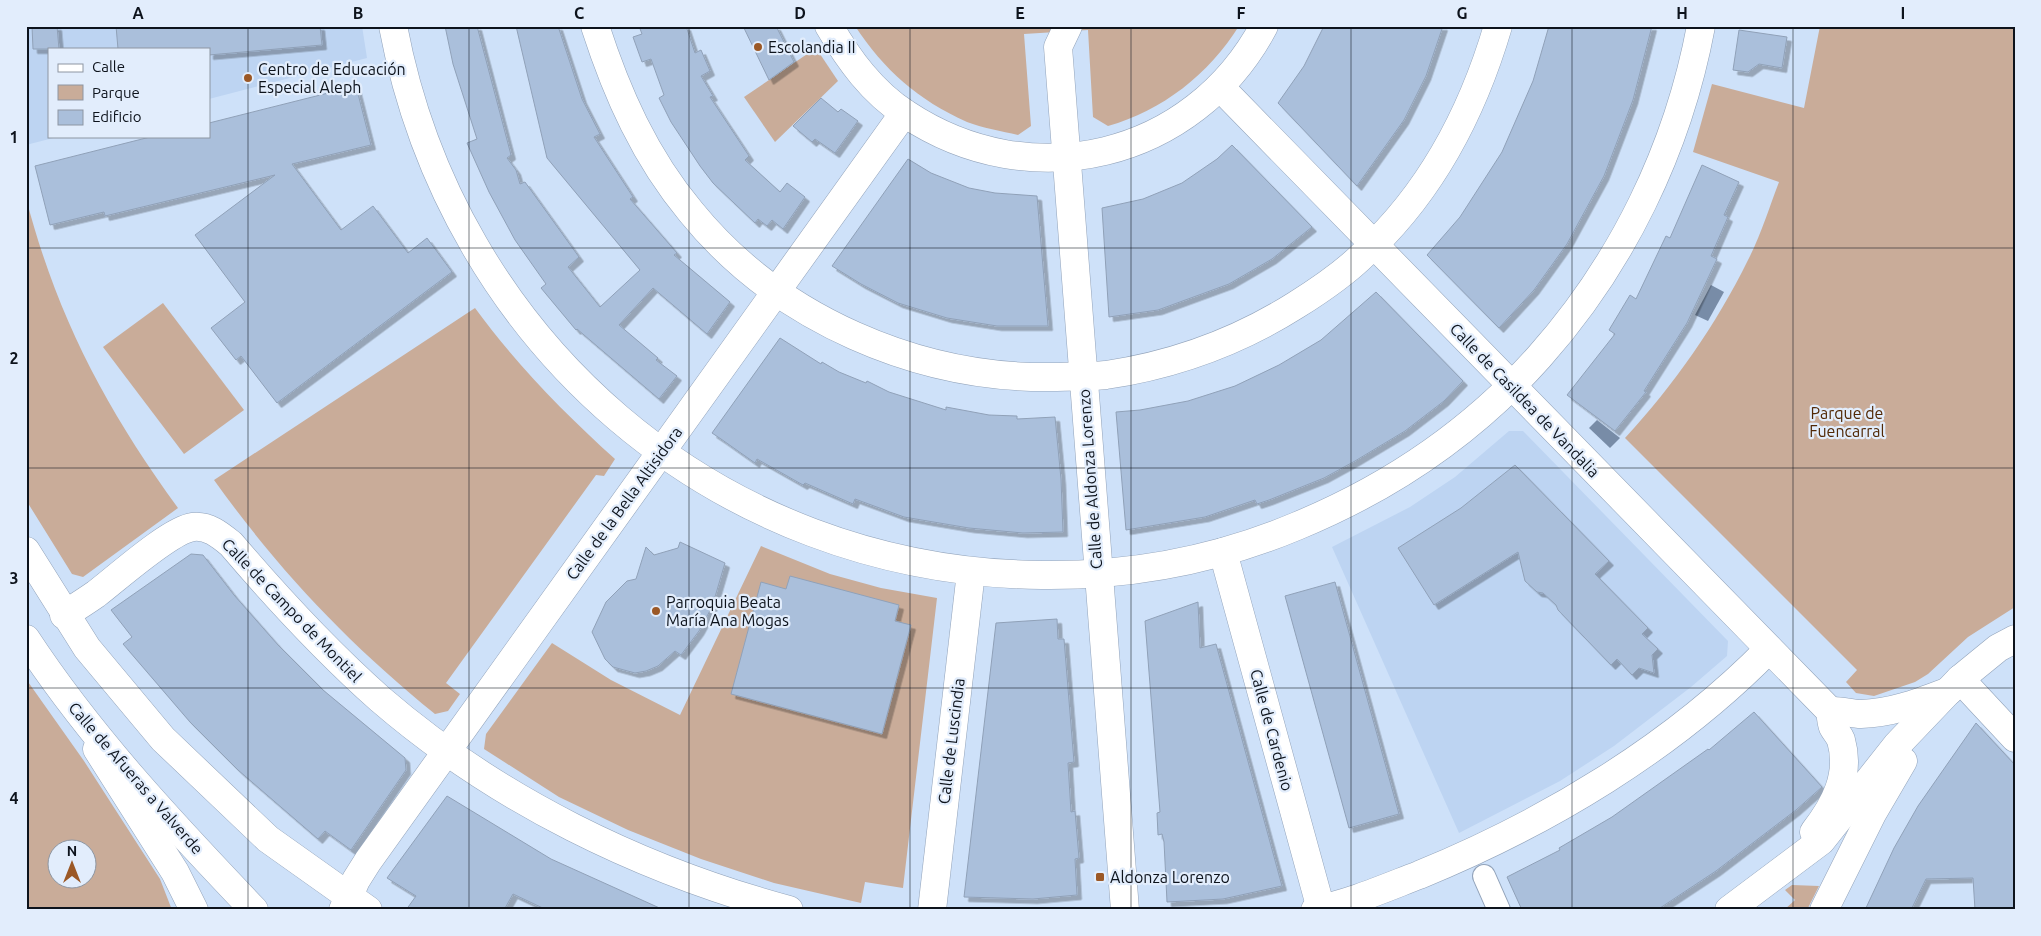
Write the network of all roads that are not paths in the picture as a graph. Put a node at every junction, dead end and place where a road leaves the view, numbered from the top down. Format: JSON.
{"nodes":[{"id":1,"x":393,"y":26,"type":"edge"},
{"id":2,"x":595,"y":26,"type":"edge"},
{"id":3,"x":829,"y":26,"type":"edge"},
{"id":4,"x":1264,"y":26,"type":"edge"},
{"id":5,"x":1498,"y":26,"type":"edge"},
{"id":6,"x":1701,"y":26,"type":"edge"},
{"id":7,"x":1056,"y":33,"type":"edge"},
{"id":8,"x":1221,"y":88,"type":"junction"},
{"id":9,"x":904,"y":113,"type":"junction"},
{"id":10,"x":1066,"y":158,"type":"junction"},
{"id":11,"x":1373,"y":246,"type":"junction"},
{"id":12,"x":775,"y":291,"type":"junction"},
{"id":13,"x":1083,"y":377,"type":"junction"},
{"id":14,"x":1513,"y":387,"type":"junction"},
{"id":15,"x":660,"y":453,"type":"junction"},
{"id":16,"x":26,"y":551,"type":"edge"},
{"id":17,"x":1223,"y":552,"type":"junction"},
{"id":18,"x":971,"y":572,"type":"junction"},
{"id":19,"x":1098,"y":574,"type":"junction"},
{"id":20,"x":64,"y":615,"type":"junction"},
{"id":21,"x":2015,"y":638,"type":"edge"},
{"id":22,"x":26,"y":639,"type":"edge"},
{"id":23,"x":1769,"y":649,"type":"junction"},
{"id":24,"x":52,"y":678,"type":"junction"},
{"id":25,"x":1955,"y":685,"type":"junction"},
{"id":26,"x":1830,"y":712,"type":"junction"},
{"id":27,"x":1928,"y":713,"type":"junction"},
{"id":28,"x":2015,"y":738,"type":"edge"},
{"id":29,"x":447,"y":751,"type":"junction"},
{"id":30,"x":1794,"y":859,"type":"junction"},
{"id":31,"x":1484,"y":876,"type":"dead end"},
{"id":32,"x":354,"y":905,"type":"edge"},
{"id":33,"x":1318,"y":909,"type":"edge"},
{"id":34,"x":194,"y":910,"type":"edge"},
{"id":35,"x":254,"y":910,"type":"edge"},
{"id":36,"x":789,"y":910,"type":"edge"},
{"id":37,"x":932,"y":910,"type":"edge"},
{"id":38,"x":1124,"y":910,"type":"edge"},
{"id":39,"x":1499,"y":910,"type":"edge"},
{"id":40,"x":1729,"y":910,"type":"edge"},
{"id":41,"x":1824,"y":910,"type":"edge"}],
"edges":[{"from":1,"to":15,"type":"street"},
{"from":2,"to":12,"type":"street"},
{"from":3,"to":9,"type":"street"},
{"from":4,"to":8,"type":"street"},
{"from":5,"to":11,"type":"street"},
{"from":6,"to":14,"type":"street"},
{"from":7,"to":10,"type":"street","name":"Calle de Aldonza Lorenzo"},
{"from":8,"to":10,"type":"street"},
{"from":8,"to":11,"type":"street","name":"Calle de Casildea de Vandalia"},
{"from":9,"to":10,"type":"street"},
{"from":9,"to":12,"type":"street","name":"Calle de la Bella Altisidora"},
{"from":10,"to":13,"type":"street","name":"Calle de Aldonza Lorenzo"},
{"from":11,"to":13,"type":"street"},
{"from":11,"to":14,"type":"street","name":"Calle de Casildea de Vandalia"},
{"from":12,"to":13,"type":"street"},
{"from":12,"to":15,"type":"street","name":"Calle de la Bella Altisidora"},
{"from":13,"to":19,"type":"street","name":"Calle de Aldonza Lorenzo"},
{"from":14,"to":17,"type":"street"},
{"from":14,"to":23,"type":"street","name":"Calle de Casildea de Vandalia"},
{"from":15,"to":18,"type":"street"},
{"from":15,"to":29,"type":"street","name":"Calle de la Bella Altisidora"},
{"from":16,"to":20,"type":"street"},
{"from":17,"to":19,"type":"street"},
{"from":17,"to":33,"type":"street","name":"Calle de Cardenio"},
{"from":18,"to":19,"type":"street"},
{"from":18,"to":37,"type":"street","name":"Calle de Luscindia"},
{"from":19,"to":38,"type":"street","name":"Calle de Aldonza Lorenzo"},
{"from":20,"to":29,"type":"street","name":"Calle de Campo de Montiel"},
{"from":20,"to":32,"type":"street"},
{"from":21,"to":25,"type":"street"},
{"from":22,"to":24,"type":"street","name":"Calle de Afueras a Valverde"},
{"from":23,"to":26,"type":"street","name":"Calle de Casildea de Vandalia"},
{"from":23,"to":33,"type":"street"},
{"from":24,"to":34,"type":"street"},
{"from":24,"to":35,"type":"street","name":"Calle de Afueras a Valverde"},
{"from":25,"to":26,"type":"street"},
{"from":25,"to":27,"type":"street"},
{"from":25,"to":28,"type":"street"},
{"from":26,"to":30,"type":"street","name":"Calle de Casildea de Vandalia"},
{"from":27,"to":30,"type":"street"},
{"from":27,"to":41,"type":"street"},
{"from":29,"to":32,"type":"street","name":"Calle de la Bella Altisidora"},
{"from":29,"to":36,"type":"street","name":"Calle de Campo de Montiel"},
{"from":30,"to":40,"type":"street"},
{"from":31,"to":39,"type":"street"}]}
